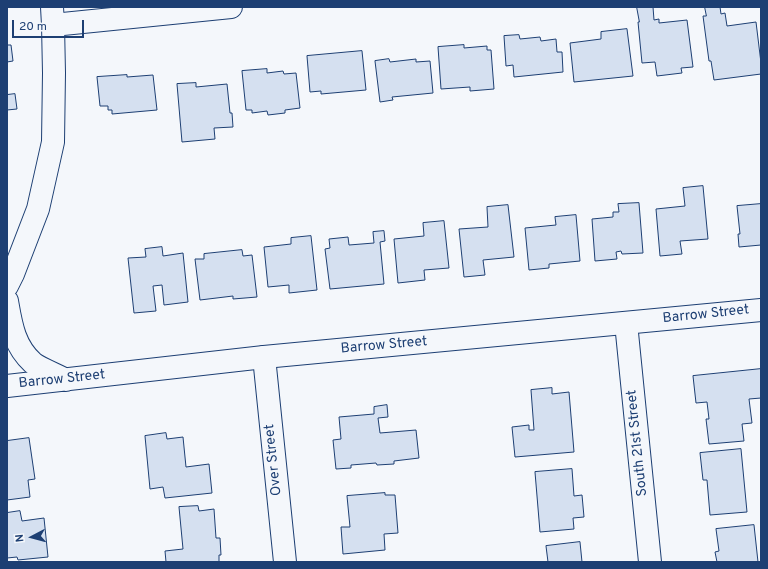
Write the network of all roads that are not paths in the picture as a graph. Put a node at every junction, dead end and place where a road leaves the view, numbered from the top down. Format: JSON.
{"nodes":[{"id":1,"x":231,"y":7,"type":"edge"},
{"id":2,"x":52,"y":16,"type":"edge"},
{"id":3,"x":7,"y":286,"type":"edge"},
{"id":4,"x":7,"y":301,"type":"edge"},
{"id":5,"x":761,"y":310,"type":"edge"},
{"id":6,"x":626,"y":323,"type":"junction"},
{"id":7,"x":264,"y":357,"type":"junction"},
{"id":8,"x":66,"y":380,"type":"junction"},
{"id":9,"x":7,"y":386,"type":"edge"},
{"id":10,"x":285,"y":562,"type":"edge"},
{"id":11,"x":650,"y":562,"type":"edge"}],
"edges":[{"from":1,"to":2,"type":"street"},
{"from":2,"to":3,"type":"street"},
{"from":4,"to":8,"type":"street"},
{"from":5,"to":6,"type":"street","name":"Barrow Street"},
{"from":6,"to":7,"type":"street","name":"Barrow Street"},
{"from":6,"to":11,"type":"street","name":"South 21st Street"},
{"from":7,"to":8,"type":"street","name":"Barrow Street"},
{"from":7,"to":10,"type":"street","name":"Over Street"},
{"from":8,"to":9,"type":"street","name":"Barrow Street"}]}
